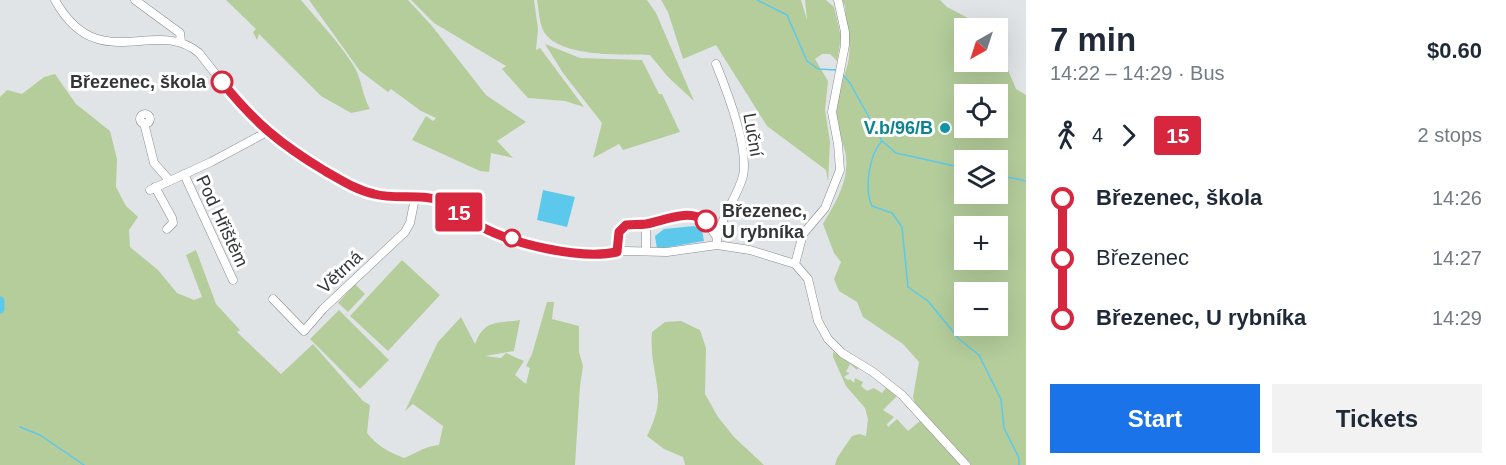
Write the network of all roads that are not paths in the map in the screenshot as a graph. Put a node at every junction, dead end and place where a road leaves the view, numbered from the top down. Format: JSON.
{"nodes":[{"id":1,"x":55,"y":0,"type":"edge"},
{"id":2,"x":135,"y":0,"type":"edge"},
{"id":3,"x":838,"y":0,"type":"edge"},
{"id":4,"x":181,"y":42,"type":"junction"},
{"id":5,"x":716,"y":64,"type":"dead end"},
{"id":6,"x":144,"y":123,"type":"dead end"},
{"id":7,"x":267,"y":132,"type":"junction"},
{"id":8,"x":184,"y":174,"type":"junction"},
{"id":9,"x":170,"y":181,"type":"junction"},
{"id":10,"x":415,"y":198,"type":"junction"},
{"id":11,"x":646,"y":224,"type":"junction"},
{"id":12,"x":167,"y":229,"type":"dead end"},
{"id":13,"x":716,"y":240,"type":"junction"},
{"id":14,"x":646,"y":251,"type":"junction"},
{"id":15,"x":617,"y":252,"type":"junction"},
{"id":16,"x":795,"y":264,"type":"junction"},
{"id":17,"x":233,"y":280,"type":"dead end"},
{"id":18,"x":273,"y":299,"type":"dead end"},
{"id":19,"x":966,"y":465,"type":"edge"}],
"edges":[{"from":1,"to":4,"type":"street"},
{"from":2,"to":4,"type":"street"},
{"from":3,"to":16,"type":"street"},
{"from":4,"to":7,"type":"street"},
{"from":5,"to":13,"type":"street","name":"Luční"},
{"from":6,"to":9,"type":"street"},
{"from":7,"to":8,"type":"street","name":"Pod Hřištěm"},
{"from":7,"to":10,"type":"street"},
{"from":8,"to":9,"type":"street","name":"Pod Hřištěm"},
{"from":8,"to":17,"type":"street","name":"Pod Hřištěm"},
{"from":9,"to":12,"type":"street","name":"Pod Hřištěm"},
{"from":10,"to":15,"type":"street"},
{"from":10,"to":18,"type":"street","name":"Větrná"},
{"from":11,"to":13,"type":"street"},
{"from":11,"to":14,"type":"street"},
{"from":11,"to":15,"type":"street"},
{"from":13,"to":14,"type":"street"},
{"from":13,"to":16,"type":"street"},
{"from":14,"to":15,"type":"street"},
{"from":16,"to":19,"type":"street"}]}
